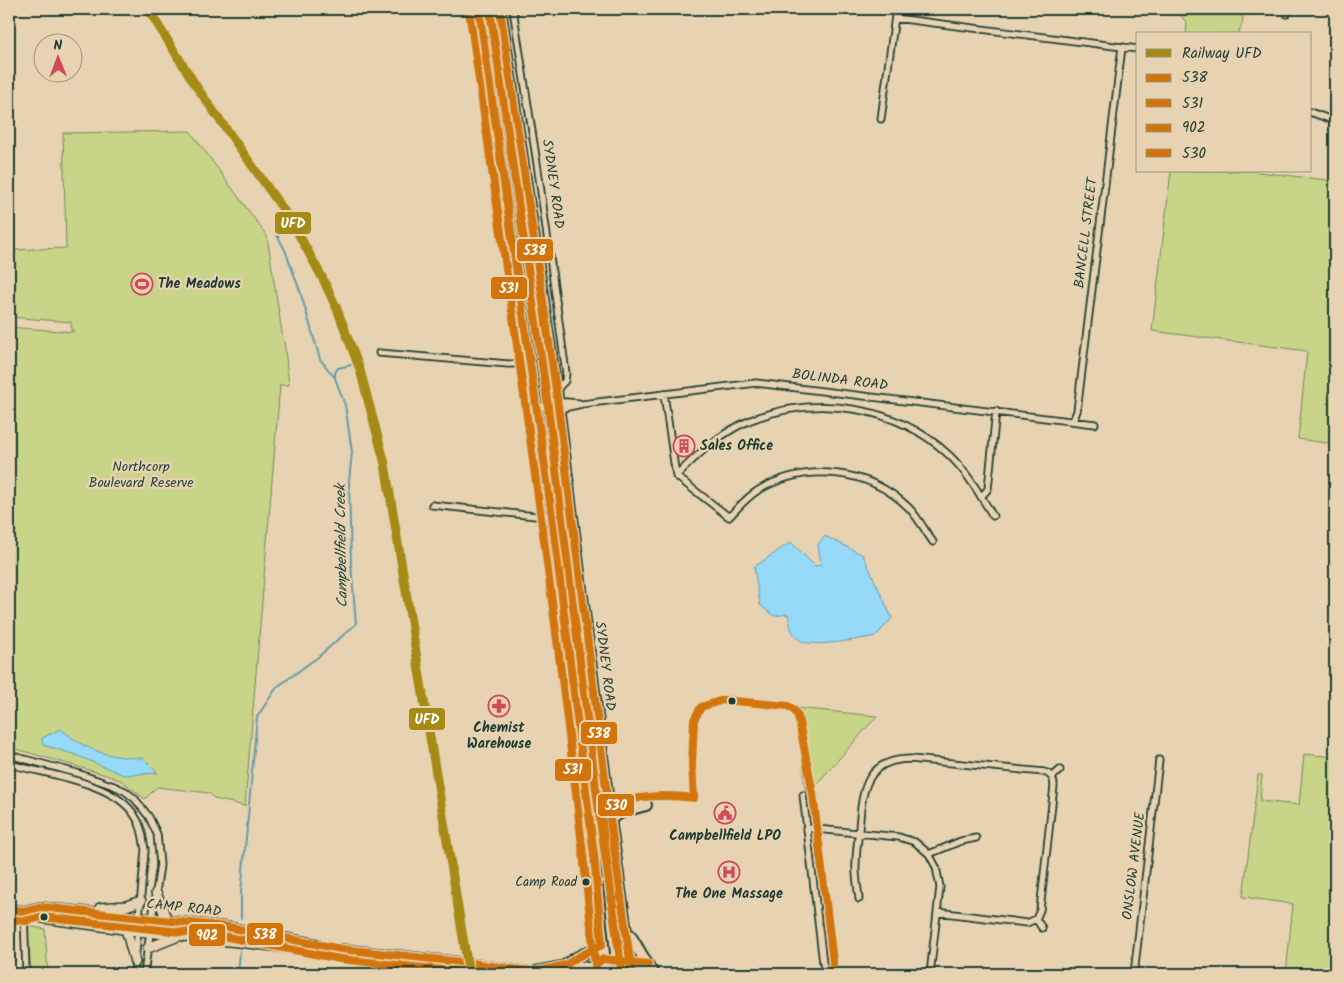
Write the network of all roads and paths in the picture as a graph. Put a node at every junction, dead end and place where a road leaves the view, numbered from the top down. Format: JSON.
{"nodes":[{"id":1,"x":500,"y":9,"type":"edge"},
{"id":2,"x":513,"y":9,"type":"edge"},
{"id":3,"x":896,"y":9,"type":"edge"},
{"id":4,"x":478,"y":10,"type":"edge"},
{"id":5,"x":895,"y":18,"type":"junction"},
{"id":6,"x":1122,"y":47,"type":"junction"},
{"id":7,"x":1136,"y":49,"type":"edge"},
{"id":8,"x":1312,"y":113,"type":"edge"},
{"id":9,"x":881,"y":119,"type":"dead end"},
{"id":10,"x":1335,"y":121,"type":"edge"},
{"id":11,"x":541,"y":194,"type":"junction"},
{"id":12,"x":528,"y":196,"type":"junction"},
{"id":13,"x":380,"y":353,"type":"dead end"},
{"id":14,"x":530,"y":364,"type":"junction"},
{"id":15,"x":556,"y":390,"type":"junction"},
{"id":16,"x":664,"y":394,"type":"junction"},
{"id":17,"x":536,"y":406,"type":"junction"},
{"id":18,"x":558,"y":406,"type":"junction"},
{"id":19,"x":996,"y":411,"type":"junction"},
{"id":20,"x":1073,"y":421,"type":"junction"},
{"id":21,"x":1095,"y":424,"type":"dead end"},
{"id":22,"x":676,"y":476,"type":"junction"},
{"id":23,"x":981,"y":497,"type":"junction"},
{"id":24,"x":432,"y":505,"type":"dead end"},
{"id":25,"x":573,"y":515,"type":"junction"},
{"id":26,"x":552,"y":516,"type":"junction"},
{"id":27,"x":993,"y":516,"type":"dead end"},
{"id":28,"x":933,"y":542,"type":"dead end"},
{"id":29,"x":9,"y":755,"type":"edge"},
{"id":30,"x":1159,"y":760,"type":"dead end"},
{"id":31,"x":9,"y":764,"type":"edge"},
{"id":32,"x":1060,"y":770,"type":"dead end"},
{"id":33,"x":1052,"y":777,"type":"junction"},
{"id":34,"x":803,"y":795,"type":"dead end"},
{"id":35,"x":646,"y":805,"type":"dead end"},
{"id":36,"x":610,"y":819,"type":"junction"},
{"id":37,"x":806,"y":828,"type":"junction"},
{"id":38,"x":859,"y":833,"type":"junction"},
{"id":39,"x":976,"y":838,"type":"dead end"},
{"id":40,"x":929,"y":854,"type":"junction"},
{"id":41,"x":156,"y":893,"type":"junction"},
{"id":42,"x":859,"y":899,"type":"dead end"},
{"id":43,"x":141,"y":901,"type":"junction"},
{"id":44,"x":9,"y":909,"type":"edge"},
{"id":45,"x":80,"y":910,"type":"junction"},
{"id":46,"x":24,"y":911,"type":"junction"},
{"id":47,"x":937,"y":912,"type":"junction"},
{"id":48,"x":139,"y":917,"type":"junction"},
{"id":49,"x":152,"y":918,"type":"junction"},
{"id":50,"x":1036,"y":919,"type":"junction"},
{"id":51,"x":167,"y":920,"type":"junction"},
{"id":52,"x":626,"y":928,"type":"junction"},
{"id":53,"x":1042,"y":928,"type":"dead end"},
{"id":54,"x":126,"y":930,"type":"junction"},
{"id":55,"x":138,"y":931,"type":"junction"},
{"id":56,"x":150,"y":932,"type":"junction"},
{"id":57,"x":178,"y":936,"type":"junction"},
{"id":58,"x":602,"y":945,"type":"junction"},
{"id":59,"x":148,"y":948,"type":"junction"},
{"id":60,"x":340,"y":949,"type":"junction"},
{"id":61,"x":135,"y":962,"type":"junction"},
{"id":62,"x":823,"y":964,"type":"junction"},
{"id":63,"x":566,"y":965,"type":"junction"},
{"id":64,"x":534,"y":972,"type":"junction"},
{"id":65,"x":605,"y":972,"type":"edge"},
{"id":66,"x":632,"y":973,"type":"edge"},
{"id":67,"x":26,"y":974,"type":"edge"},
{"id":68,"x":134,"y":974,"type":"edge"},
{"id":69,"x":144,"y":974,"type":"edge"},
{"id":70,"x":544,"y":974,"type":"edge"},
{"id":71,"x":647,"y":974,"type":"edge"},
{"id":72,"x":653,"y":974,"type":"edge"},
{"id":73,"x":822,"y":974,"type":"edge"},
{"id":74,"x":826,"y":974,"type":"edge"},
{"id":75,"x":930,"y":974,"type":"edge"},
{"id":76,"x":1134,"y":974,"type":"edge"}],
"edges":[{"from":1,"to":12,"type":"highway","name":"SYDNEY ROAD"},
{"from":2,"to":11,"type":"street","name":"SYDNEY ROAD"},
{"from":3,"to":5,"type":"street"},
{"from":4,"to":14,"type":"highway"},
{"from":5,"to":6,"type":"street"},
{"from":5,"to":9,"type":"street"},
{"from":6,"to":7,"type":"street"},
{"from":6,"to":20,"type":"street","name":"BANCELL STREET"},
{"from":8,"to":10,"type":"street"},
{"from":11,"to":12,"type":"street"},
{"from":11,"to":15,"type":"street","name":"SYDNEY ROAD"},
{"from":12,"to":15,"type":"highway","name":"SYDNEY ROAD"},
{"from":13,"to":14,"type":"street"},
{"from":14,"to":17,"type":"highway"},
{"from":15,"to":18,"type":"highway","name":"SYDNEY ROAD"},
{"from":16,"to":18,"type":"street","name":"BOLINDA ROAD"},
{"from":16,"to":19,"type":"street","name":"BOLINDA ROAD"},
{"from":16,"to":22,"type":"street"},
{"from":17,"to":18,"type":"street","name":"BOLINDA ROAD"},
{"from":17,"to":26,"type":"highway"},
{"from":18,"to":25,"type":"highway","name":"SYDNEY ROAD"},
{"from":19,"to":20,"type":"street","name":"BOLINDA ROAD"},
{"from":19,"to":23,"type":"street"},
{"from":20,"to":21,"type":"street","name":"BOLINDA ROAD"},
{"from":22,"to":23,"type":"street"},
{"from":22,"to":28,"type":"street"},
{"from":23,"to":27,"type":"street"},
{"from":24,"to":26,"type":"street"},
{"from":25,"to":26,"type":"street"},
{"from":25,"to":36,"type":"highway","name":"SYDNEY ROAD"},
{"from":26,"to":58,"type":"highway"},
{"from":29,"to":41,"type":"street"},
{"from":30,"to":76,"type":"street","name":"ONSLOW AVENUE"},
{"from":31,"to":43,"type":"street"},
{"from":32,"to":33,"type":"street"},
{"from":33,"to":38,"type":"street"},
{"from":33,"to":50,"type":"street"},
{"from":34,"to":37,"type":"street"},
{"from":35,"to":36,"type":"highway"},
{"from":36,"to":52,"type":"highway","name":"SYDNEY ROAD"},
{"from":37,"to":38,"type":"street"},
{"from":37,"to":62,"type":"street"},
{"from":38,"to":40,"type":"street"},
{"from":38,"to":42,"type":"street"},
{"from":39,"to":40,"type":"street"},
{"from":40,"to":47,"type":"street"},
{"from":41,"to":49,"type":"street"},
{"from":41,"to":51,"type":"main road"},
{"from":43,"to":45,"type":"main road"},
{"from":43,"to":48,"type":"street"},
{"from":44,"to":46,"type":"main road","name":"CAMP ROAD"},
{"from":45,"to":46,"type":"main road","name":"CAMP ROAD"},
{"from":45,"to":48,"type":"main road","name":"CAMP ROAD"},
{"from":46,"to":54,"type":"main road","name":"CAMP ROAD"},
{"from":46,"to":67,"type":"street"},
{"from":47,"to":50,"type":"street"},
{"from":47,"to":75,"type":"street"},
{"from":48,"to":49,"type":"main road","name":"CAMP ROAD"},
{"from":48,"to":55,"type":"street"},
{"from":49,"to":51,"type":"main road","name":"CAMP ROAD"},
{"from":49,"to":56,"type":"street"},
{"from":50,"to":53,"type":"street"},
{"from":51,"to":60,"type":"main road","name":"CAMP ROAD"},
{"from":52,"to":66,"type":"highway","name":"SYDNEY ROAD"},
{"from":52,"to":72,"type":"highway"},
{"from":54,"to":55,"type":"main road","name":"CAMP ROAD"},
{"from":54,"to":61,"type":"main road"},
{"from":55,"to":56,"type":"main road","name":"CAMP ROAD"},
{"from":55,"to":61,"type":"street"},
{"from":56,"to":57,"type":"main road","name":"CAMP ROAD"},
{"from":56,"to":59,"type":"street"},
{"from":57,"to":59,"type":"main road"},
{"from":57,"to":60,"type":"main road","name":"CAMP ROAD"},
{"from":58,"to":63,"type":"highway"},
{"from":58,"to":65,"type":"highway"},
{"from":59,"to":69,"type":"street"},
{"from":60,"to":64,"type":"main road","name":"CAMP ROAD"},
{"from":61,"to":68,"type":"street"},
{"from":62,"to":73,"type":"street"},
{"from":62,"to":74,"type":"street"},
{"from":63,"to":64,"type":"main road","name":"CAMP ROAD"},
{"from":63,"to":65,"type":"main road","name":"CAMP ROAD"},
{"from":64,"to":70,"type":"main road","name":"CAMP ROAD"},
{"from":65,"to":66,"type":"main road","name":"CAMP ROAD"},
{"from":66,"to":71,"type":"main road","name":"CAMP ROAD"}]}
